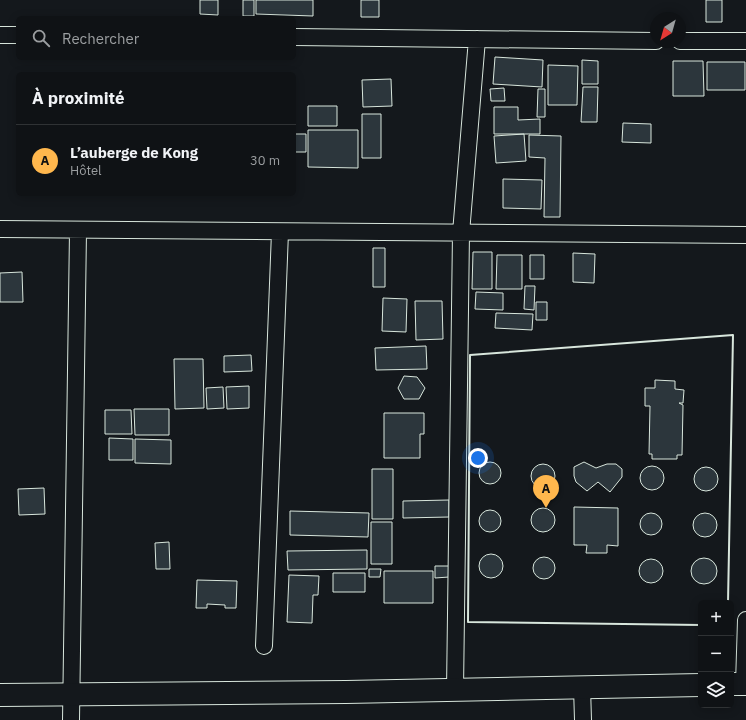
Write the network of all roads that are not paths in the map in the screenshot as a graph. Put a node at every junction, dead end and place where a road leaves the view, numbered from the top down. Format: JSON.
{"nodes":[{"id":1,"x":0,"y":35,"type":"edge"},
{"id":2,"x":16,"y":35,"type":"edge"},
{"id":3,"x":296,"y":37,"type":"edge"},
{"id":4,"x":477,"y":39,"type":"junction"},
{"id":5,"x":650,"y":40,"type":"edge"},
{"id":6,"x":686,"y":41,"type":"edge"},
{"id":7,"x":746,"y":41,"type":"edge"},
{"id":8,"x":0,"y":229,"type":"edge"},
{"id":9,"x":78,"y":231,"type":"junction"},
{"id":10,"x":280,"y":232,"type":"junction"},
{"id":11,"x":461,"y":233,"type":"junction"},
{"id":12,"x":746,"y":235,"type":"edge"},
{"id":13,"x":746,"y":620,"type":"edge"},
{"id":14,"x":264,"y":646,"type":"dead end"},
{"id":15,"x":740,"y":684,"type":"edge"},
{"id":16,"x":698,"y":685,"type":"edge"},
{"id":17,"x":582,"y":687,"type":"junction"},
{"id":18,"x":455,"y":690,"type":"junction"},
{"id":19,"x":0,"y":695,"type":"edge"},
{"id":20,"x":70,"y":695,"type":"junction"},
{"id":21,"x":71,"y":720,"type":"edge"},
{"id":22,"x":583,"y":720,"type":"edge"}],
"edges":[{"from":1,"to":2,"type":"street"},
{"from":3,"to":4,"type":"street"},
{"from":4,"to":5,"type":"street"},
{"from":4,"to":11,"type":"street"},
{"from":6,"to":7,"type":"street"},
{"from":8,"to":9,"type":"street"},
{"from":9,"to":10,"type":"street"},
{"from":9,"to":20,"type":"street"},
{"from":10,"to":11,"type":"street"},
{"from":10,"to":14,"type":"street"},
{"from":11,"to":12,"type":"street"},
{"from":11,"to":18,"type":"street"},
{"from":13,"to":15,"type":"street"},
{"from":16,"to":17,"type":"main road"},
{"from":17,"to":18,"type":"main road"},
{"from":17,"to":22,"type":"street"},
{"from":18,"to":20,"type":"main road"},
{"from":19,"to":20,"type":"main road"},
{"from":20,"to":21,"type":"street"}]}
